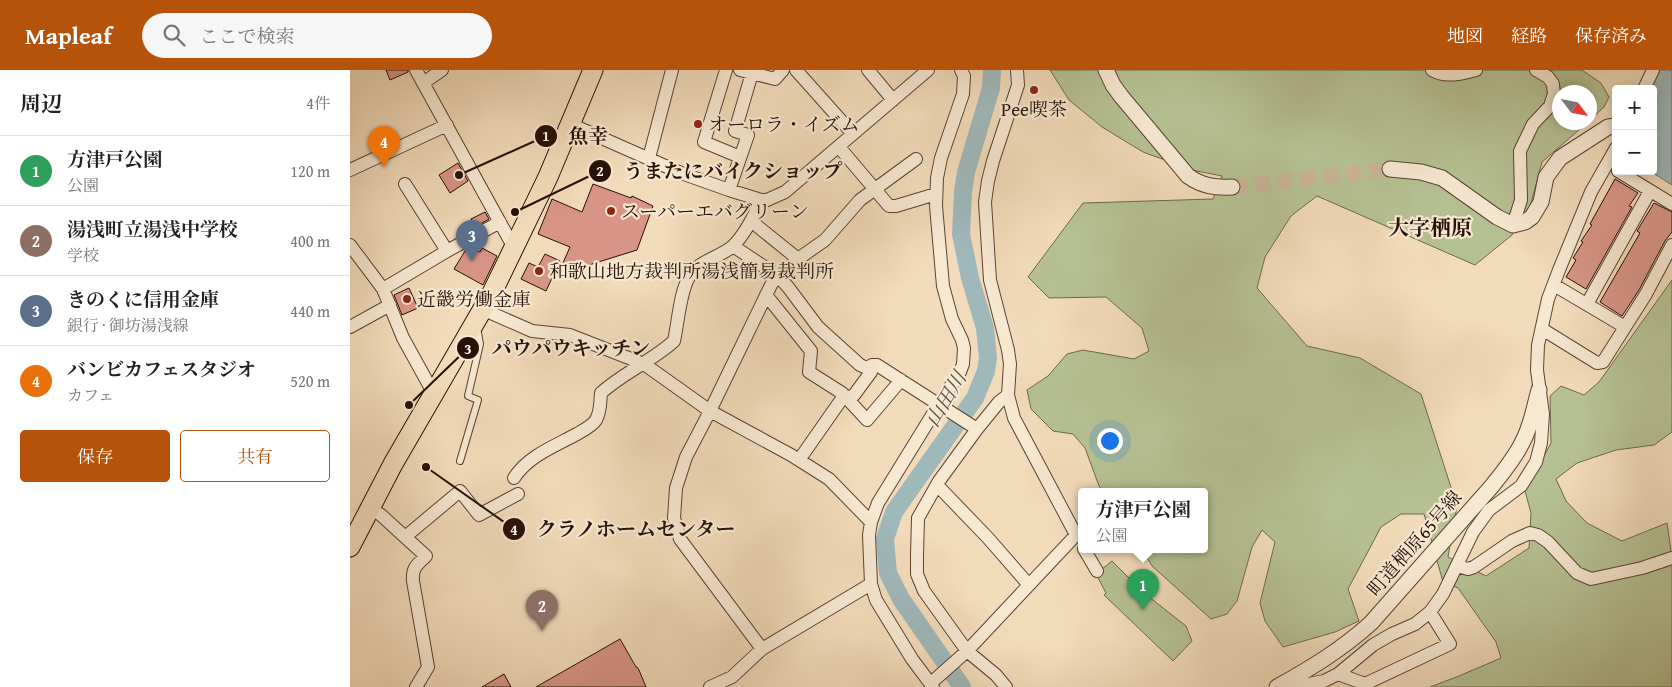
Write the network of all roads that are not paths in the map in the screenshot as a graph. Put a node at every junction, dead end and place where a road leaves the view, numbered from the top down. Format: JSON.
{"nodes":[{"id":1,"x":416,"y":70,"type":"edge"},
{"id":2,"x":442,"y":70,"type":"edge"},
{"id":3,"x":593,"y":70,"type":"edge"},
{"id":4,"x":672,"y":70,"type":"edge"},
{"id":5,"x":726,"y":70,"type":"edge"},
{"id":6,"x":783,"y":70,"type":"edge"},
{"id":7,"x":797,"y":70,"type":"edge"},
{"id":8,"x":868,"y":70,"type":"edge"},
{"id":9,"x":928,"y":70,"type":"edge"},
{"id":10,"x":961,"y":70,"type":"edge"},
{"id":11,"x":1017,"y":70,"type":"edge"},
{"id":12,"x":1106,"y":70,"type":"edge"},
{"id":13,"x":1432,"y":70,"type":"edge"},
{"id":14,"x":1476,"y":70,"type":"edge"},
{"id":15,"x":1536,"y":70,"type":"edge"},
{"id":16,"x":1653,"y":70,"type":"edge"},
{"id":17,"x":746,"y":72,"type":"edge"},
{"id":18,"x":423,"y":83,"type":"junction"},
{"id":19,"x":1646,"y":85,"type":"edge"},
{"id":20,"x":893,"y":100,"type":"junction"},
{"id":21,"x":570,"y":124,"type":"junction"},
{"id":22,"x":447,"y":125,"type":"junction"},
{"id":23,"x":1612,"y":126,"type":"edge"},
{"id":24,"x":853,"y":134,"type":"junction"},
{"id":25,"x":839,"y":147,"type":"junction"},
{"id":26,"x":649,"y":158,"type":"junction"},
{"id":27,"x":740,"y":158,"type":"junction"},
{"id":28,"x":916,"y":159,"type":"dead end"},
{"id":29,"x":1390,"y":169,"type":"tunnel mouth"},
{"id":30,"x":350,"y":170,"type":"edge"},
{"id":31,"x":1612,"y":170,"type":"edge"},
{"id":32,"x":1625,"y":175,"type":"edge"},
{"id":33,"x":405,"y":184,"type":"dead end"},
{"id":34,"x":1232,"y":187,"type":"tunnel mouth"},
{"id":35,"x":874,"y":189,"type":"junction"},
{"id":36,"x":729,"y":190,"type":"junction"},
{"id":37,"x":1650,"y":191,"type":"junction"},
{"id":38,"x":936,"y":194,"type":"junction"},
{"id":39,"x":761,"y":200,"type":"junction"},
{"id":40,"x":1672,"y":204,"type":"edge"},
{"id":41,"x":751,"y":221,"type":"junction"},
{"id":42,"x":500,"y":222,"type":"junction"},
{"id":43,"x":1513,"y":225,"type":"junction"},
{"id":44,"x":1672,"y":245,"type":"edge"},
{"id":45,"x":350,"y":246,"type":"edge"},
{"id":46,"x":513,"y":246,"type":"junction"},
{"id":47,"x":733,"y":246,"type":"junction"},
{"id":48,"x":447,"y":251,"type":"junction"},
{"id":49,"x":798,"y":259,"type":"junction"},
{"id":50,"x":778,"y":276,"type":"junction"},
{"id":51,"x":1554,"y":285,"type":"junction"},
{"id":52,"x":383,"y":289,"type":"junction"},
{"id":53,"x":766,"y":295,"type":"junction"},
{"id":54,"x":1587,"y":304,"type":"junction"},
{"id":55,"x":390,"y":305,"type":"junction"},
{"id":56,"x":478,"y":314,"type":"junction"},
{"id":57,"x":350,"y":327,"type":"edge"},
{"id":58,"x":1625,"y":328,"type":"junction"},
{"id":59,"x":1542,"y":329,"type":"junction"},
{"id":60,"x":827,"y":336,"type":"junction"},
{"id":61,"x":811,"y":351,"type":"junction"},
{"id":62,"x":644,"y":364,"type":"junction"},
{"id":63,"x":872,"y":365,"type":"junction"},
{"id":64,"x":901,"y":380,"type":"junction"},
{"id":65,"x":1539,"y":390,"type":"junction"},
{"id":66,"x":434,"y":394,"type":"junction"},
{"id":67,"x":1008,"y":395,"type":"junction"},
{"id":68,"x":845,"y":398,"type":"junction"},
{"id":69,"x":941,"y":405,"type":"junction"},
{"id":70,"x":710,"y":410,"type":"junction"},
{"id":71,"x":974,"y":427,"type":"junction"},
{"id":72,"x":799,"y":460,"type":"junction"},
{"id":73,"x":460,"y":461,"type":"dead end"},
{"id":74,"x":514,"y":478,"type":"dead end"},
{"id":75,"x":937,"y":485,"type":"junction"},
{"id":76,"x":518,"y":494,"type":"dead end"},
{"id":77,"x":370,"y":508,"type":"junction"},
{"id":78,"x":871,"y":522,"type":"junction"},
{"id":79,"x":405,"y":537,"type":"junction"},
{"id":80,"x":1078,"y":538,"type":"edge"},
{"id":81,"x":1078,"y":541,"type":"edge"},
{"id":82,"x":350,"y":547,"type":"edge"},
{"id":83,"x":1086,"y":553,"type":"edge"},
{"id":84,"x":1672,"y":558,"type":"edge"},
{"id":85,"x":1457,"y":566,"type":"junction"},
{"id":86,"x":1096,"y":571,"type":"dead end"},
{"id":87,"x":871,"y":584,"type":"junction"},
{"id":88,"x":1029,"y":585,"type":"junction"},
{"id":89,"x":1430,"y":612,"type":"junction"},
{"id":90,"x":762,"y":649,"type":"junction"},
{"id":91,"x":965,"y":654,"type":"junction"},
{"id":92,"x":1338,"y":674,"type":"junction"},
{"id":93,"x":934,"y":682,"type":"edge"},
{"id":94,"x":416,"y":687,"type":"edge"},
{"id":95,"x":711,"y":687,"type":"edge"},
{"id":96,"x":1006,"y":687,"type":"edge"},
{"id":97,"x":1277,"y":687,"type":"edge"},
{"id":98,"x":1293,"y":687,"type":"edge"}],
"edges":[{"from":1,"to":18,"type":"street"},
{"from":2,"to":18,"type":"street"},
{"from":3,"to":21,"type":"main road"},
{"from":4,"to":26,"type":"street"},
{"from":5,"to":27,"type":"street"},
{"from":6,"to":17,"type":"street"},
{"from":7,"to":24,"type":"street"},
{"from":8,"to":20,"type":"street"},
{"from":9,"to":20,"type":"street"},
{"from":10,"to":38,"type":"street"},
{"from":11,"to":67,"type":"street"},
{"from":12,"to":34,"type":"street"},
{"from":13,"to":14,"type":"street"},
{"from":15,"to":43,"type":"street"},
{"from":16,"to":19,"type":"street"},
{"from":17,"to":27,"type":"street"},
{"from":18,"to":22,"type":"street"},
{"from":20,"to":24,"type":"street"},
{"from":21,"to":26,"type":"street"},
{"from":21,"to":46,"type":"main road"},
{"from":22,"to":30,"type":"street"},
{"from":22,"to":42,"type":"street"},
{"from":23,"to":43,"type":"street"},
{"from":24,"to":25,"type":"street"},
{"from":25,"to":35,"type":"street"},
{"from":25,"to":39,"type":"street"},
{"from":26,"to":36,"type":"street"},
{"from":27,"to":36,"type":"street"},
{"from":28,"to":35,"type":"street"},
{"from":29,"to":43,"type":"street"},
{"from":31,"to":51,"type":"street"},
{"from":32,"to":37,"type":"street"},
{"from":33,"to":48,"type":"street"},
{"from":35,"to":38,"type":"street"},
{"from":35,"to":49,"type":"street"},
{"from":36,"to":39,"type":"street"},
{"from":37,"to":40,"type":"street"},
{"from":37,"to":54,"type":"street"},
{"from":38,"to":69,"type":"street"},
{"from":39,"to":41,"type":"street"},
{"from":41,"to":47,"type":"street"},
{"from":41,"to":49,"type":"street"},
{"from":42,"to":46,"type":"street"},
{"from":42,"to":48,"type":"street"},
{"from":44,"to":58,"type":"street"},
{"from":45,"to":52,"type":"street"},
{"from":46,"to":56,"type":"main road"},
{"from":47,"to":50,"type":"street"},
{"from":47,"to":62,"type":"street"},
{"from":48,"to":52,"type":"street"},
{"from":49,"to":50,"type":"street"},
{"from":50,"to":53,"type":"street"},
{"from":50,"to":60,"type":"street"},
{"from":51,"to":54,"type":"street"},
{"from":51,"to":59,"type":"street"},
{"from":52,"to":55,"type":"street"},
{"from":53,"to":61,"type":"street"},
{"from":53,"to":70,"type":"street"},
{"from":54,"to":58,"type":"street"},
{"from":55,"to":57,"type":"street"},
{"from":55,"to":66,"type":"street"},
{"from":56,"to":62,"type":"street"},
{"from":56,"to":66,"type":"main road"},
{"from":56,"to":73,"type":"lane"},
{"from":58,"to":59,"type":"street"},
{"from":59,"to":65,"type":"street"},
{"from":60,"to":61,"type":"street"},
{"from":60,"to":63,"type":"street"},
{"from":61,"to":68,"type":"street"},
{"from":62,"to":70,"type":"street"},
{"from":62,"to":74,"type":"street"},
{"from":63,"to":64,"type":"street"},
{"from":63,"to":68,"type":"street"},
{"from":64,"to":68,"type":"street"},
{"from":64,"to":69,"type":"street"},
{"from":65,"to":85,"type":"street"},
{"from":65,"to":97,"type":"street","name":"町道栖原65号線"},
{"from":66,"to":77,"type":"main road"},
{"from":67,"to":71,"type":"street"},
{"from":67,"to":80,"type":"street"},
{"from":68,"to":72,"type":"street"},
{"from":69,"to":71,"type":"street"},
{"from":69,"to":78,"type":"street"},
{"from":70,"to":72,"type":"street"},
{"from":70,"to":90,"type":"street"},
{"from":71,"to":75,"type":"street"},
{"from":72,"to":78,"type":"street"},
{"from":75,"to":88,"type":"street"},
{"from":75,"to":91,"type":"street"},
{"from":76,"to":79,"type":"street"},
{"from":77,"to":79,"type":"street"},
{"from":77,"to":82,"type":"main road"},
{"from":78,"to":87,"type":"street"},
{"from":79,"to":94,"type":"street"},
{"from":81,"to":88,"type":"street"},
{"from":83,"to":86,"type":"street"},
{"from":84,"to":85,"type":"street"},
{"from":85,"to":89,"type":"street"},
{"from":87,"to":90,"type":"street"},
{"from":87,"to":93,"type":"street"},
{"from":88,"to":91,"type":"street"},
{"from":89,"to":92,"type":"street"},
{"from":89,"to":92,"type":"street"},
{"from":90,"to":95,"type":"street"},
{"from":91,"to":93,"type":"street"},
{"from":91,"to":96,"type":"street"},
{"from":92,"to":98,"type":"street"}]}
